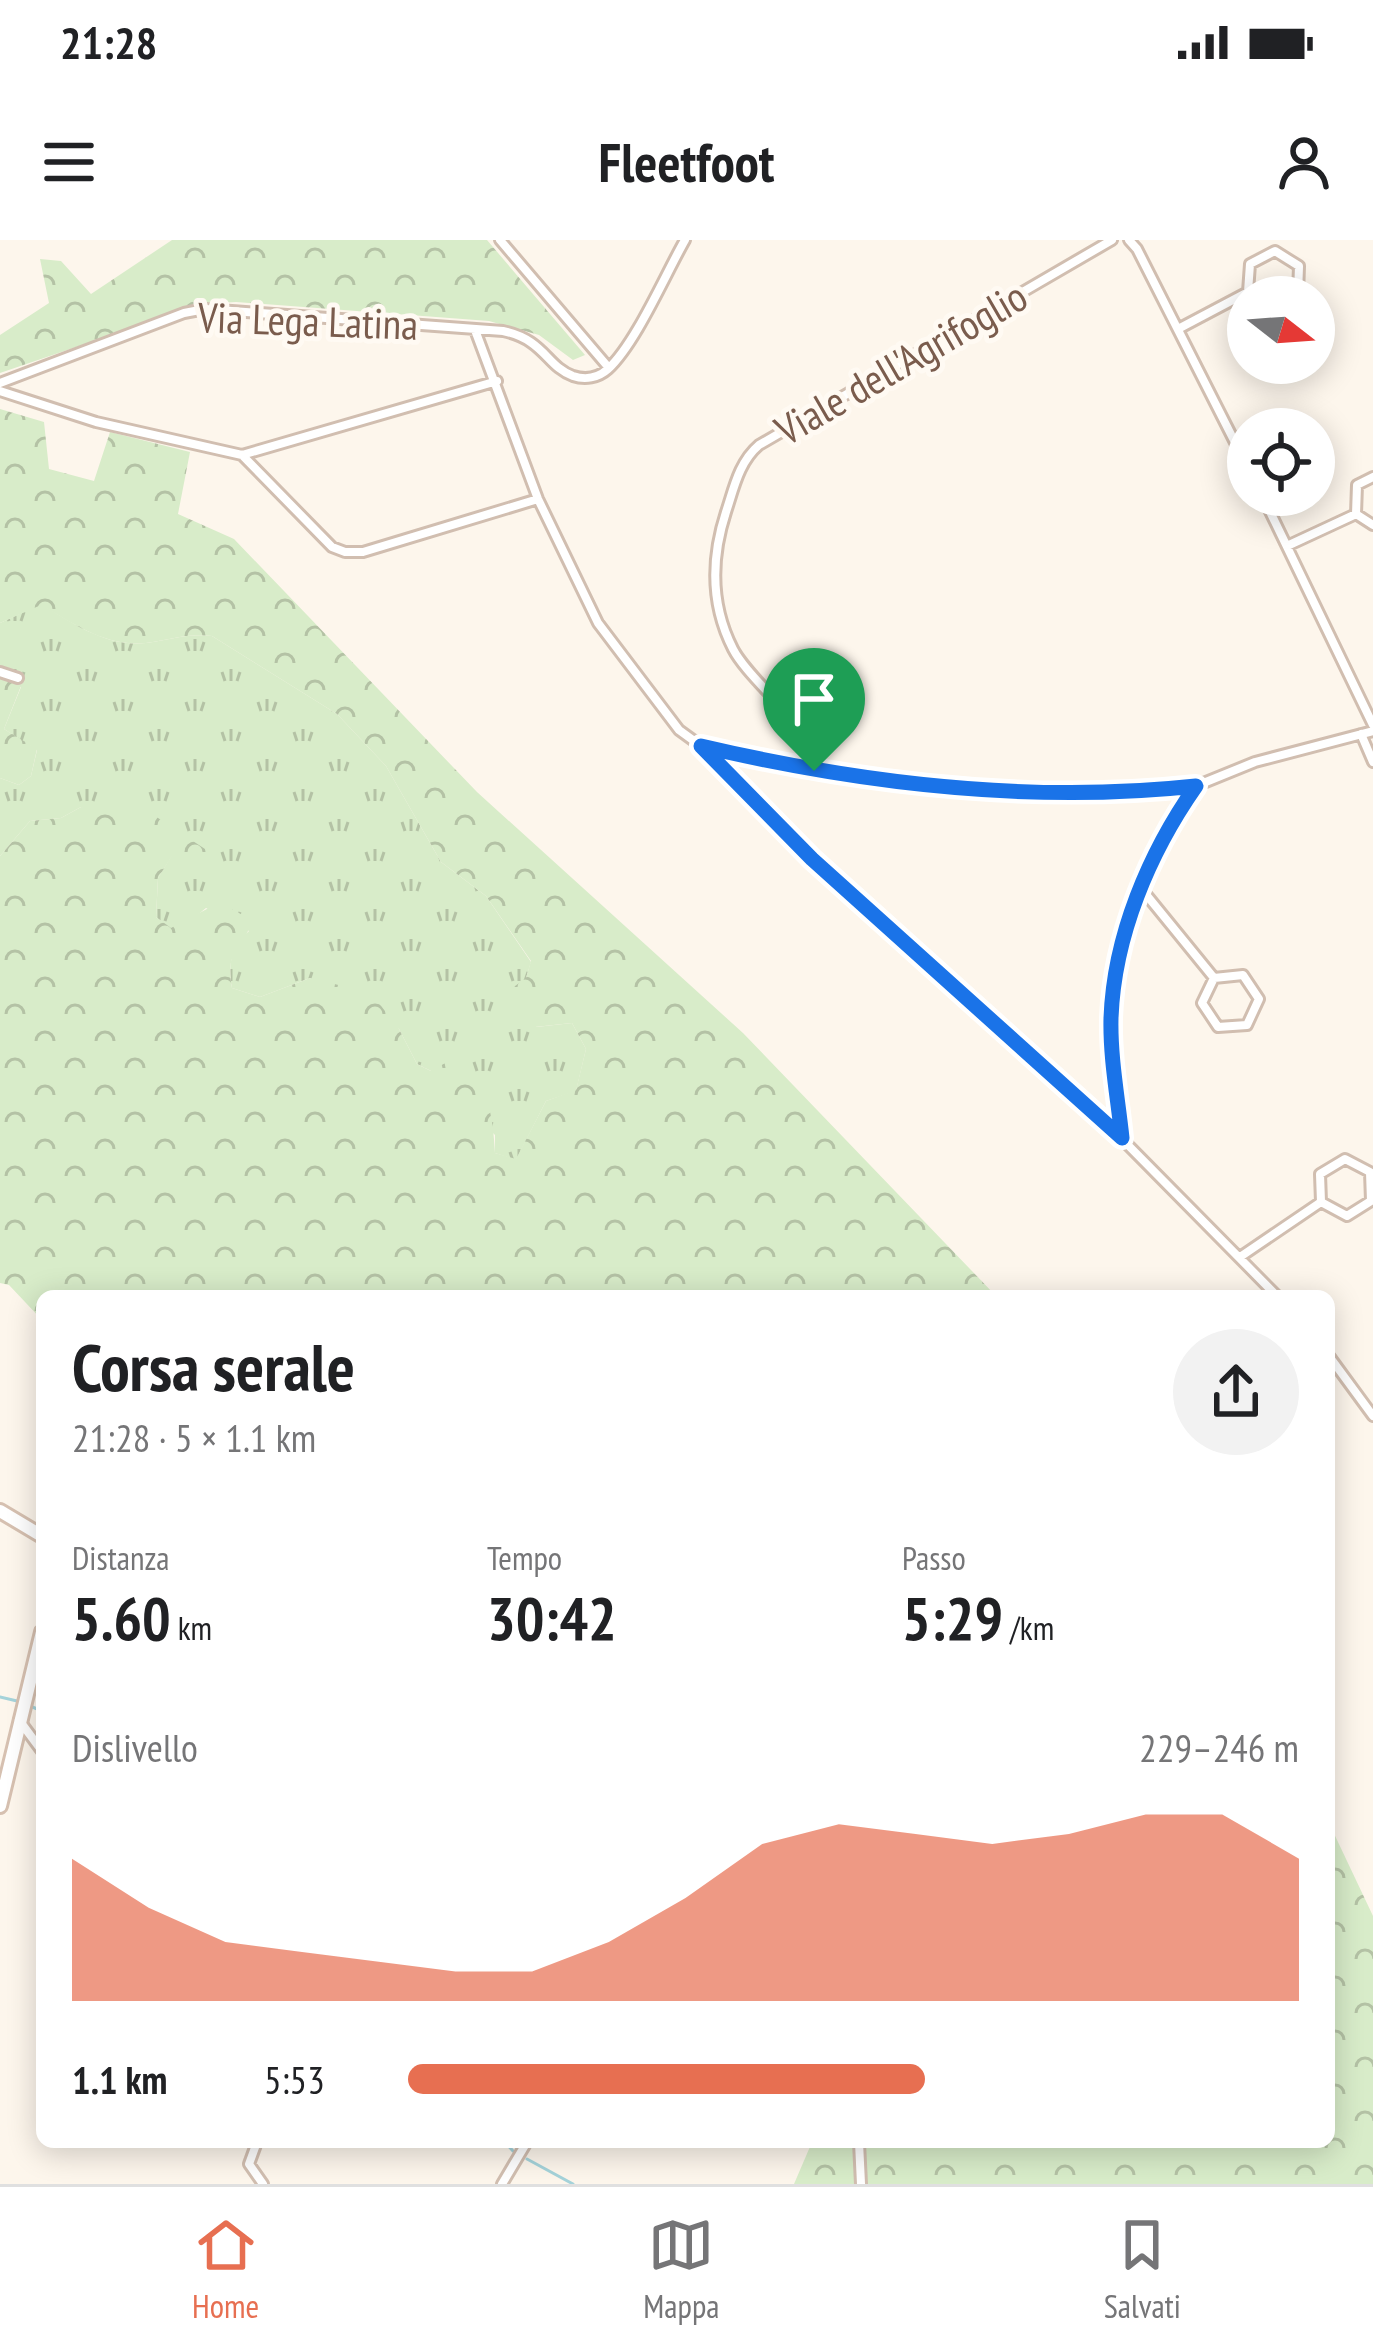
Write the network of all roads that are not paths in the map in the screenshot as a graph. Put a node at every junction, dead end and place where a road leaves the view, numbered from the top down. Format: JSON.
{"nodes":[{"id":1,"x":500,"y":240,"type":"edge"},
{"id":2,"x":686,"y":240,"type":"edge"},
{"id":3,"x":1112,"y":240,"type":"edge"},
{"id":4,"x":1129,"y":240,"type":"edge"},
{"id":5,"x":1251,"y":276,"type":"edge"},
{"id":6,"x":1299,"y":276,"type":"edge"},
{"id":7,"x":1227,"y":306,"type":"edge"},
{"id":8,"x":1178,"y":329,"type":"junction"},
{"id":9,"x":475,"y":330,"type":"junction"},
{"id":10,"x":609,"y":368,"type":"junction"},
{"id":11,"x":497,"y":381,"type":"junction"},
{"id":12,"x":0,"y":387,"type":"edge"},
{"id":13,"x":1227,"y":426,"type":"edge"},
{"id":14,"x":242,"y":455,"type":"junction"},
{"id":15,"x":1373,"y":477,"type":"edge"},
{"id":16,"x":538,"y":499,"type":"junction"},
{"id":17,"x":1356,"y":514,"type":"junction"},
{"id":18,"x":1272,"y":516,"type":"edge"},
{"id":19,"x":1373,"y":525,"type":"edge"},
{"id":20,"x":1287,"y":546,"type":"junction"},
{"id":21,"x":0,"y":672,"type":"edge"},
{"id":22,"x":18,"y":678,"type":"dead end"},
{"id":23,"x":1373,"y":728,"type":"edge"},
{"id":24,"x":1361,"y":734,"type":"junction"},
{"id":25,"x":701,"y":746,"type":"junction"},
{"id":26,"x":1373,"y":762,"type":"edge"},
{"id":27,"x":814,"y":771,"type":"junction"},
{"id":28,"x":1196,"y":786,"type":"junction"},
{"id":29,"x":1140,"y":887,"type":"junction"},
{"id":30,"x":1214,"y":977,"type":"junction"},
{"id":31,"x":1122,"y":1138,"type":"junction"},
{"id":32,"x":1322,"y":1202,"type":"junction"},
{"id":33,"x":1240,"y":1257,"type":"junction"},
{"id":34,"x":1271,"y":1290,"type":"edge"},
{"id":35,"x":1335,"y":1363,"type":"edge"},
{"id":36,"x":1373,"y":1416,"type":"edge"},
{"id":37,"x":0,"y":1511,"type":"edge"},
{"id":38,"x":36,"y":1532,"type":"edge"},
{"id":39,"x":36,"y":1655,"type":"edge"},
{"id":40,"x":20,"y":1720,"type":"junction"},
{"id":41,"x":36,"y":1743,"type":"edge"},
{"id":42,"x":0,"y":1806,"type":"edge"},
{"id":43,"x":255,"y":2148,"type":"edge"},
{"id":44,"x":523,"y":2148,"type":"edge"},
{"id":45,"x":859,"y":2148,"type":"edge"},
{"id":46,"x":263,"y":2184,"type":"edge"},
{"id":47,"x":502,"y":2184,"type":"edge"},
{"id":48,"x":861,"y":2184,"type":"edge"}],
"edges":[{"from":1,"to":10,"type":"street"},
{"from":2,"to":10,"type":"street"},
{"from":3,"to":27,"type":"street","name":"Viale dell'Agrifoglio"},
{"from":4,"to":8,"type":"street"},
{"from":5,"to":6,"type":"street"},
{"from":7,"to":8,"type":"street"},
{"from":8,"to":13,"type":"street"},
{"from":9,"to":10,"type":"street","name":"Via Lega Latina"},
{"from":9,"to":11,"type":"street"},
{"from":9,"to":12,"type":"street","name":"Via Lega Latina"},
{"from":11,"to":14,"type":"street"},
{"from":11,"to":16,"type":"street"},
{"from":12,"to":14,"type":"street"},
{"from":14,"to":16,"type":"street"},
{"from":15,"to":17,"type":"street"},
{"from":16,"to":25,"type":"street"},
{"from":17,"to":19,"type":"street"},
{"from":17,"to":20,"type":"street"},
{"from":18,"to":20,"type":"street"},
{"from":20,"to":23,"type":"street"},
{"from":21,"to":22,"type":"street"},
{"from":23,"to":24,"type":"street"},
{"from":24,"to":26,"type":"street"},
{"from":24,"to":28,"type":"street"},
{"from":25,"to":27,"type":"street"},
{"from":25,"to":31,"type":"street"},
{"from":27,"to":28,"type":"street"},
{"from":28,"to":29,"type":"street"},
{"from":29,"to":30,"type":"street"},
{"from":29,"to":31,"type":"street"},
{"from":30,"to":30,"type":"street"},
{"from":31,"to":33,"type":"street"},
{"from":32,"to":32,"type":"street"},
{"from":32,"to":33,"type":"street"},
{"from":33,"to":34,"type":"street"},
{"from":35,"to":36,"type":"street"},
{"from":37,"to":38,"type":"street"},
{"from":39,"to":40,"type":"street"},
{"from":40,"to":41,"type":"street"},
{"from":40,"to":42,"type":"street"},
{"from":43,"to":46,"type":"street"},
{"from":44,"to":47,"type":"street"},
{"from":45,"to":48,"type":"street"}]}
